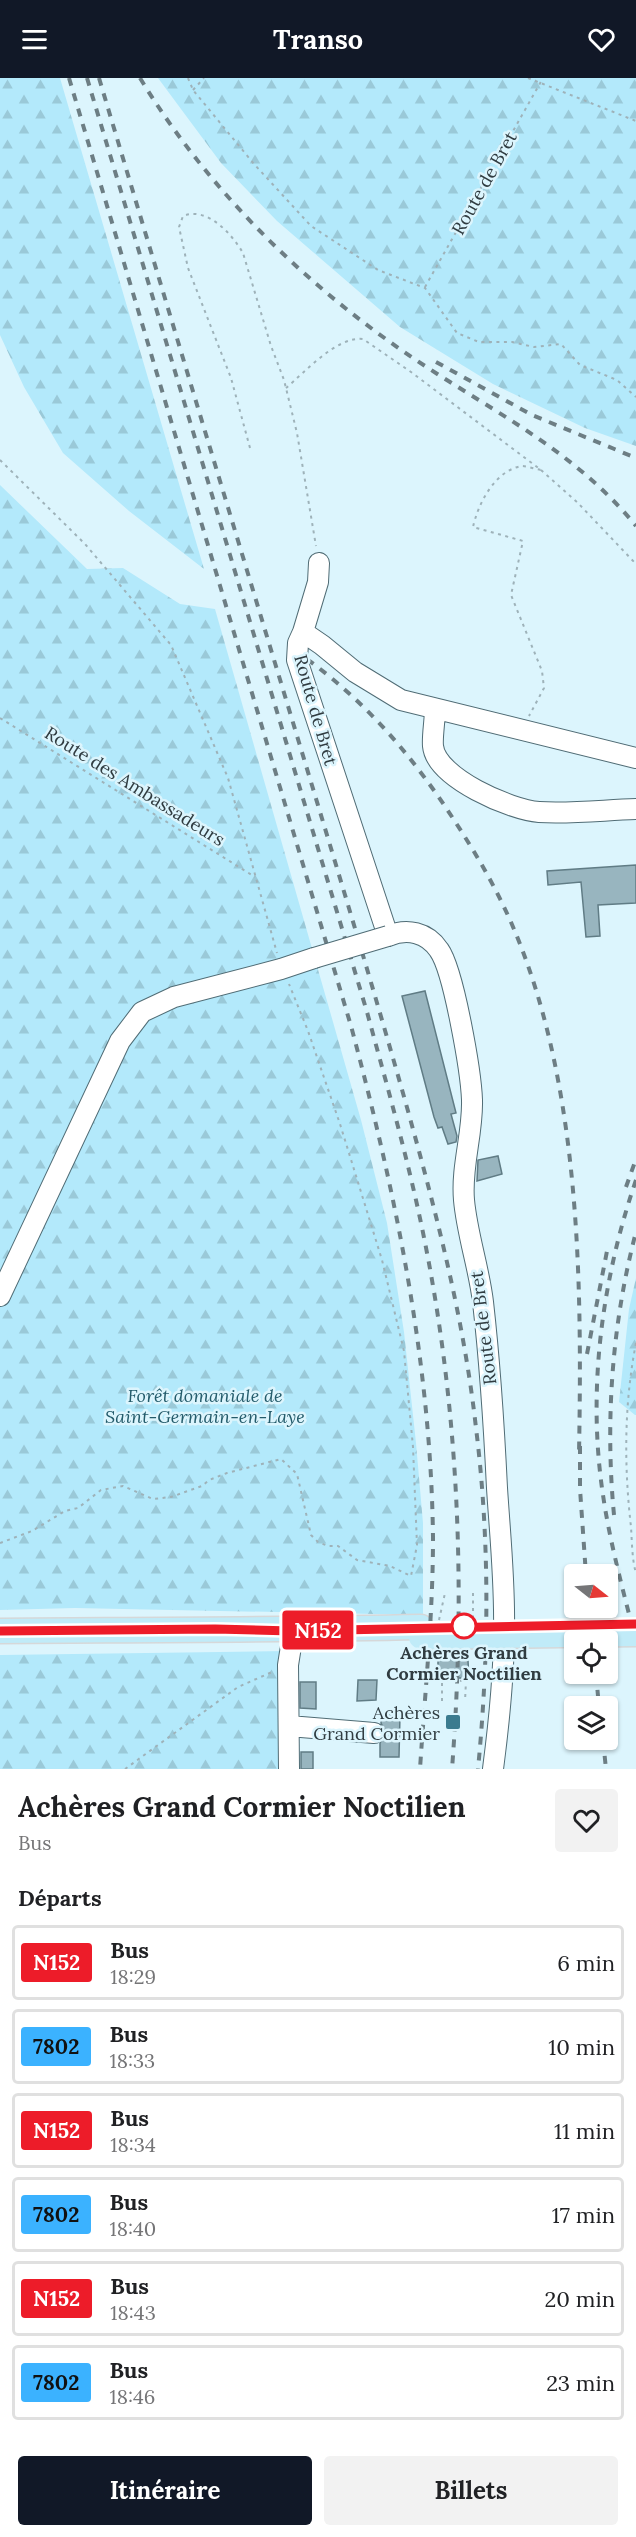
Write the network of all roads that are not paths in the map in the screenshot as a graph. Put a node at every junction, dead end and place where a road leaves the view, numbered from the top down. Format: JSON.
{"nodes":[{"id":1,"x":319,"y":563,"type":"road end"},
{"id":2,"x":303,"y":632,"type":"junction"},
{"id":3,"x":435,"y":709,"type":"junction"},
{"id":4,"x":636,"y":758,"type":"edge"},
{"id":5,"x":636,"y":809,"type":"edge"},
{"id":6,"x":388,"y":936,"type":"junction"},
{"id":7,"x":0,"y":1296,"type":"edge"},
{"id":8,"x":636,"y":1624,"type":"edge"},
{"id":9,"x":0,"y":1631,"type":"edge"},
{"id":10,"x":421,"y":1632,"type":"junction"},
{"id":11,"x":636,"y":1634,"type":"edge"},
{"id":12,"x":292,"y":1635,"type":"junction"},
{"id":13,"x":0,"y":1645,"type":"edge"},
{"id":14,"x":289,"y":1726,"type":"junction"},
{"id":15,"x":374,"y":1734,"type":"dead end"},
{"id":16,"x":289,"y":1769,"type":"edge"},
{"id":17,"x":493,"y":1769,"type":"edge"}],
"edges":[{"from":1,"to":2,"type":"street"},
{"from":2,"to":3,"type":"street","name":"Route de Bret"},
{"from":2,"to":6,"type":"street","name":"Route de Bret"},
{"from":3,"to":4,"type":"street","name":"Route de Bret"},
{"from":3,"to":5,"type":"street"},
{"from":6,"to":7,"type":"street","name":"Route de Bret","bridge":true},
{"from":6,"to":17,"type":"street","name":"Route de Bret"},
{"from":8,"to":10,"type":"main road"},
{"from":9,"to":12,"type":"main road"},
{"from":10,"to":11,"type":"main road","bridge":true},
{"from":10,"to":12,"type":"main road"},
{"from":12,"to":13,"type":"main road"},
{"from":12,"to":14,"type":"street"},
{"from":14,"to":15,"type":"street"},
{"from":14,"to":16,"type":"street"}]}
